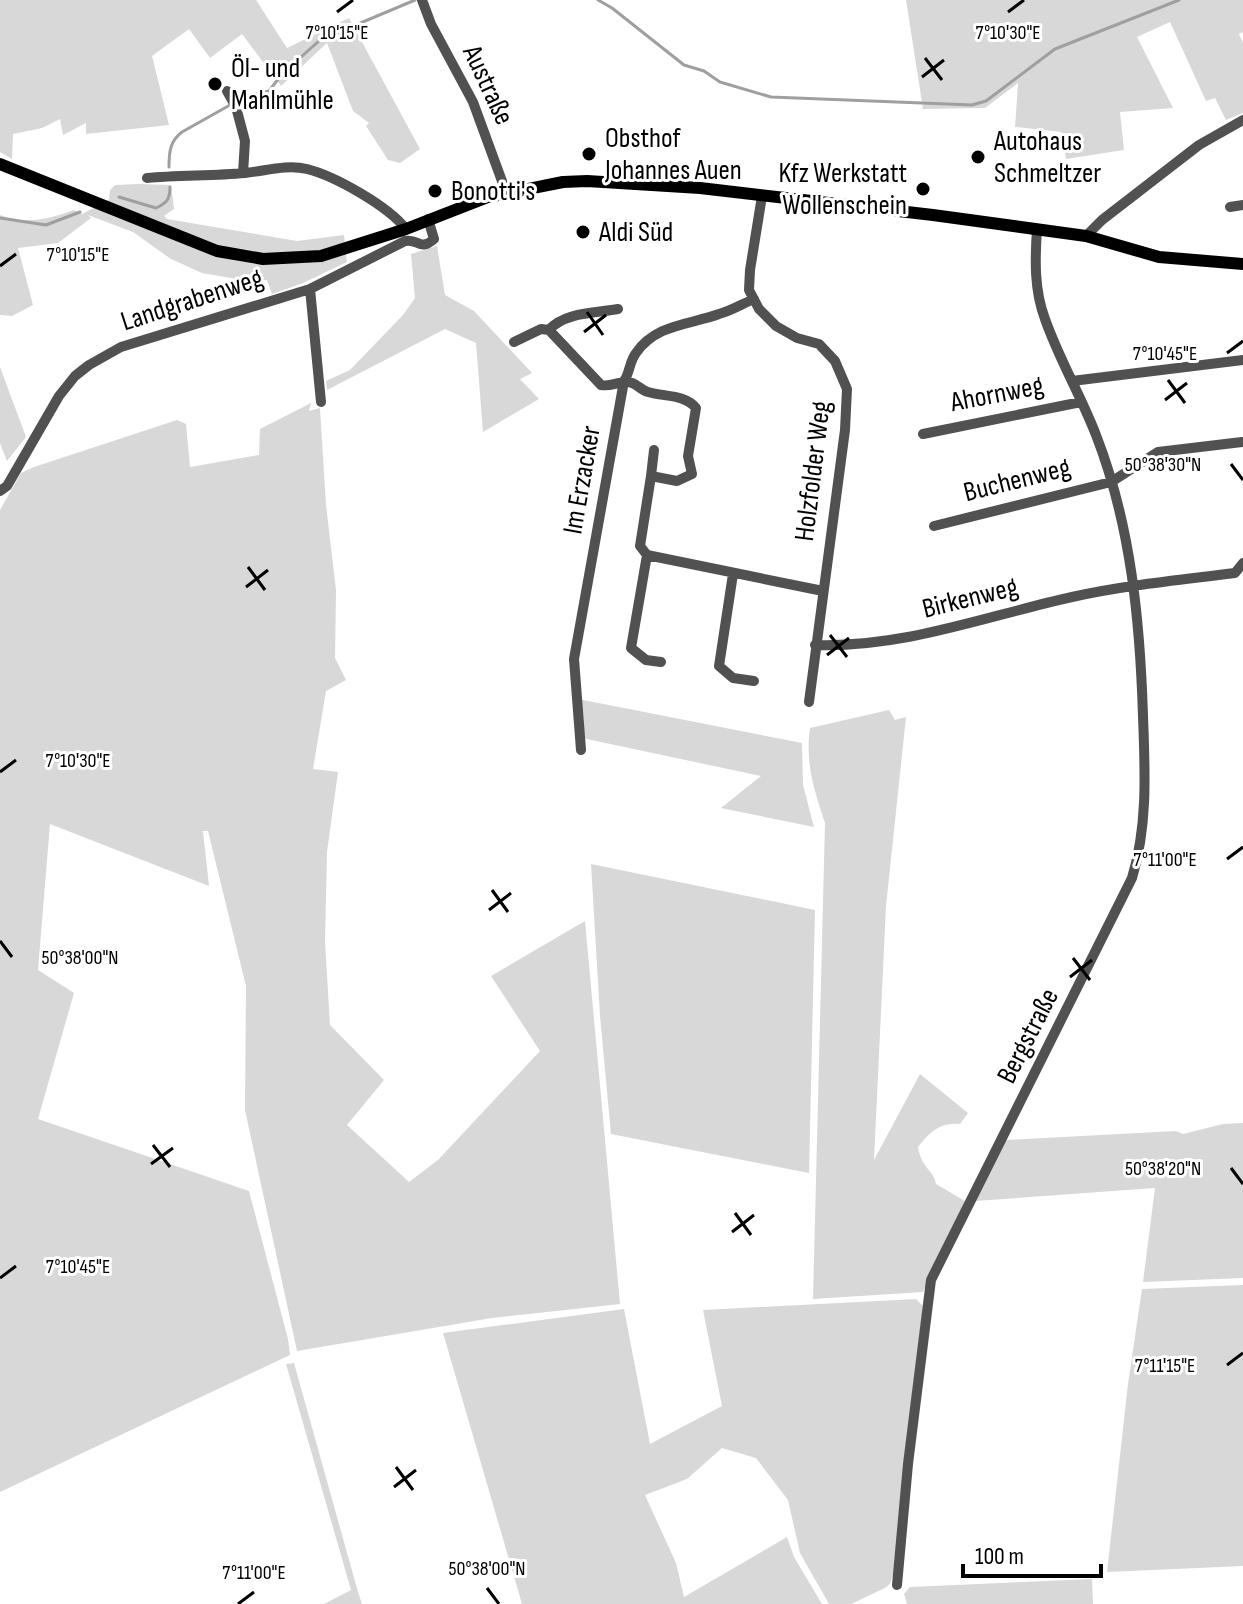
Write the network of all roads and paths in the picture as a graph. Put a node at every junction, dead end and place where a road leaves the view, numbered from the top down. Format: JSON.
{"nodes":[{"id":1,"x":423,"y":3,"type":"edge"},
{"id":2,"x":232,"y":99,"type":"dead end"},
{"id":3,"x":1243,"y":120,"type":"edge"},
{"id":4,"x":0,"y":164,"type":"edge"},
{"id":5,"x":243,"y":173,"type":"junction"},
{"id":6,"x":147,"y":178,"type":"dead end"},
{"id":7,"x":506,"y":192,"type":"junction"},
{"id":8,"x":762,"y":196,"type":"junction"},
{"id":9,"x":1243,"y":205,"type":"edge"},
{"id":10,"x":1230,"y":207,"type":"dead end"},
{"id":11,"x":428,"y":219,"type":"junction"},
{"id":12,"x":406,"y":229,"type":"junction"},
{"id":13,"x":1037,"y":229,"type":"junction"},
{"id":14,"x":1086,"y":236,"type":"junction"},
{"id":15,"x":1243,"y":264,"type":"edge"},
{"id":16,"x":310,"y":289,"type":"junction"},
{"id":17,"x":754,"y":299,"type":"junction"},
{"id":18,"x":618,"y":309,"type":"dead end"},
{"id":19,"x":549,"y":330,"type":"junction"},
{"id":20,"x":514,"y":342,"type":"dead end"},
{"id":21,"x":1243,"y":360,"type":"edge"},
{"id":22,"x":624,"y":381,"type":"junction"},
{"id":23,"x":1072,"y":381,"type":"junction"},
{"id":24,"x":321,"y":402,"type":"dead end"},
{"id":25,"x":1081,"y":402,"type":"junction"},
{"id":26,"x":923,"y":434,"type":"dead end"},
{"id":27,"x":1242,"y":442,"type":"edge"},
{"id":28,"x":654,"y":450,"type":"dead end"},
{"id":29,"x":651,"y":476,"type":"junction"},
{"id":30,"x":1111,"y":482,"type":"junction"},
{"id":31,"x":0,"y":491,"type":"edge"},
{"id":32,"x":934,"y":526,"type":"dead end"},
{"id":33,"x":647,"y":555,"type":"junction"},
{"id":34,"x":1243,"y":563,"type":"edge"},
{"id":35,"x":733,"y":574,"type":"junction"},
{"id":36,"x":1239,"y":577,"type":"edge"},
{"id":37,"x":1135,"y":585,"type":"junction"},
{"id":38,"x":823,"y":591,"type":"junction"},
{"id":39,"x":815,"y":645,"type":"junction"},
{"id":40,"x":661,"y":662,"type":"dead end"},
{"id":41,"x":754,"y":681,"type":"dead end"},
{"id":42,"x":809,"y":702,"type":"dead end"},
{"id":43,"x":581,"y":750,"type":"dead end"},
{"id":44,"x":897,"y":1585,"type":"dead end"}],
"edges":[{"from":1,"to":7,"type":"street","name":"Austraße"},
{"from":2,"to":5,"type":"street"},
{"from":3,"to":14,"type":"street"},
{"from":4,"to":12,"type":"main road"},
{"from":5,"to":6,"type":"street"},
{"from":5,"to":12,"type":"street"},
{"from":7,"to":8,"type":"main road"},
{"from":7,"to":11,"type":"main road"},
{"from":8,"to":13,"type":"main road"},
{"from":8,"to":17,"type":"street"},
{"from":9,"to":10,"type":"street"},
{"from":11,"to":12,"type":"main road"},
{"from":11,"to":16,"type":"street","name":"Landgrabenweg"},
{"from":13,"to":14,"type":"main road"},
{"from":13,"to":23,"type":"street","name":"Bergstraße"},
{"from":14,"to":15,"type":"main road"},
{"from":16,"to":24,"type":"street"},
{"from":16,"to":31,"type":"street","name":"Landgrabenweg"},
{"from":17,"to":22,"type":"street","name":"Im Erzacker"},
{"from":17,"to":38,"type":"street","name":"Holzfolder Weg"},
{"from":18,"to":19,"type":"street"},
{"from":19,"to":20,"type":"street"},
{"from":19,"to":22,"type":"street"},
{"from":21,"to":23,"type":"street"},
{"from":22,"to":29,"type":"street"},
{"from":22,"to":43,"type":"street","name":"Im Erzacker"},
{"from":23,"to":25,"type":"street","name":"Bergstraße"},
{"from":25,"to":26,"type":"street","name":"Ahornweg"},
{"from":25,"to":30,"type":"street","name":"Bergstraße"},
{"from":27,"to":30,"type":"street","name":"Buchenweg"},
{"from":28,"to":29,"type":"street"},
{"from":29,"to":33,"type":"street"},
{"from":30,"to":32,"type":"street","name":"Buchenweg"},
{"from":30,"to":37,"type":"street","name":"Bergstraße"},
{"from":33,"to":35,"type":"street"},
{"from":33,"to":40,"type":"street"},
{"from":34,"to":36,"type":"street"},
{"from":35,"to":38,"type":"street"},
{"from":35,"to":41,"type":"street"},
{"from":36,"to":37,"type":"street","name":"Birkenweg"},
{"from":37,"to":39,"type":"street","name":"Birkenweg"},
{"from":37,"to":44,"type":"street","name":"Bergstraße"},
{"from":38,"to":39,"type":"street","name":"Holzfolder Weg"},
{"from":39,"to":42,"type":"street","name":"Holzfolder Weg"}]}
